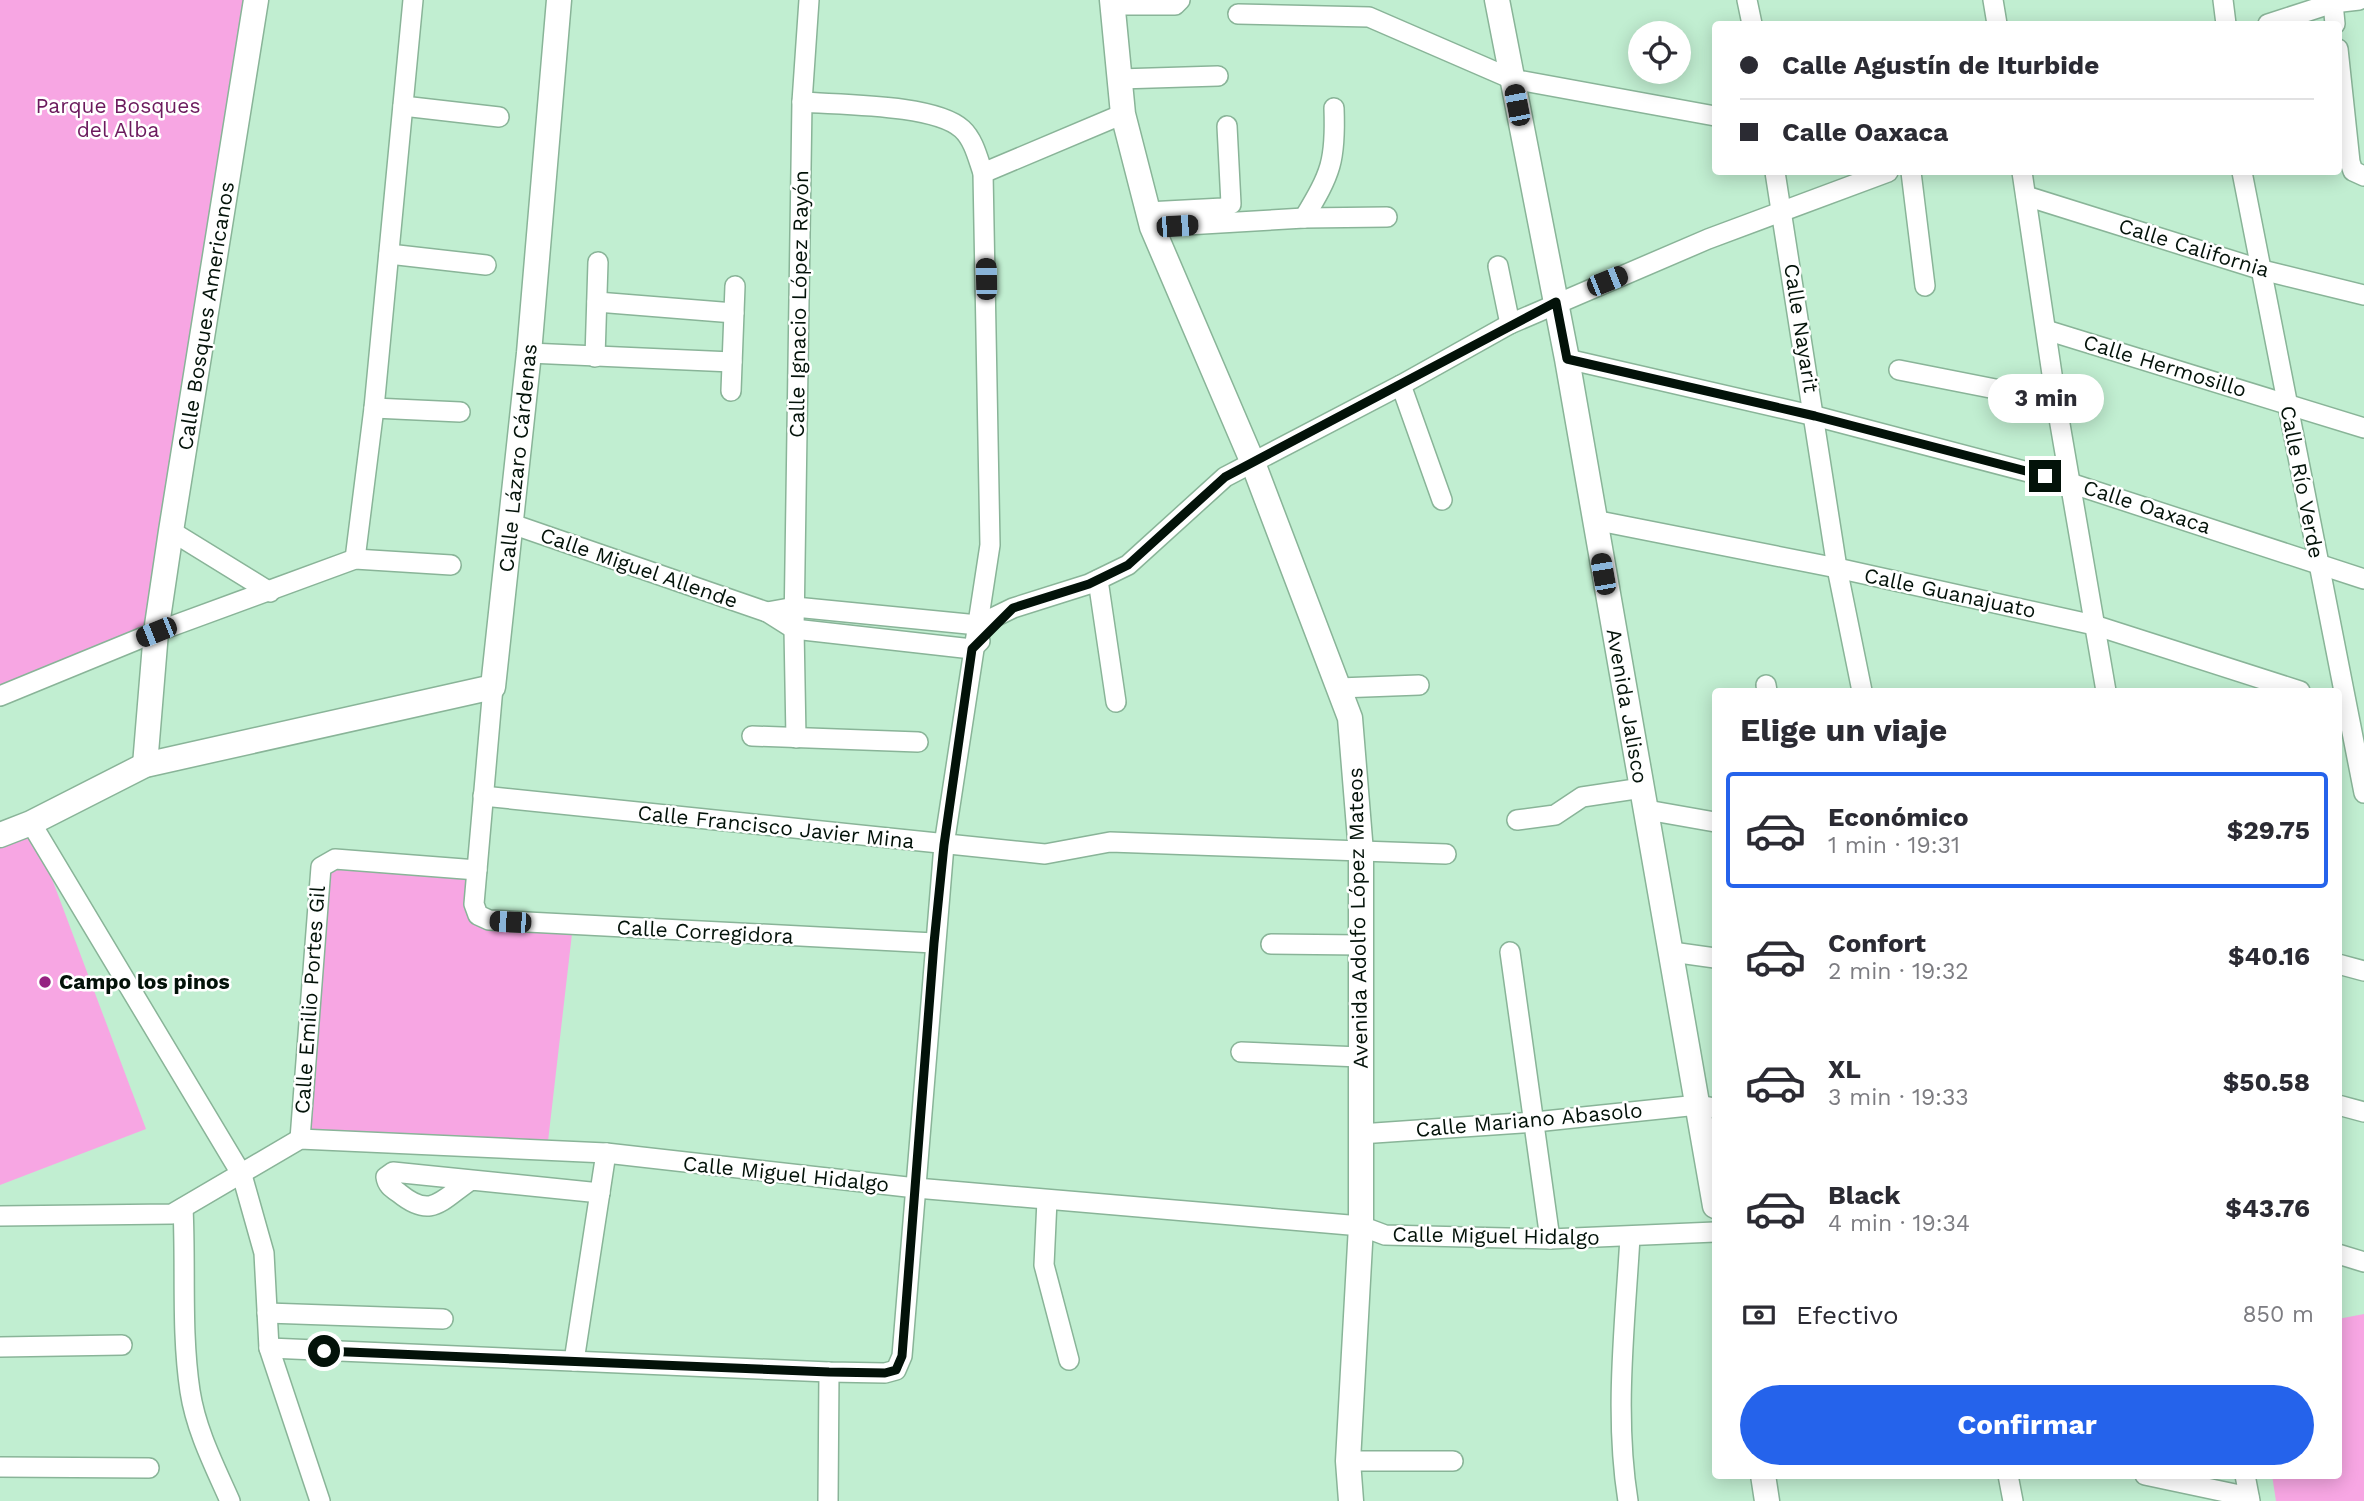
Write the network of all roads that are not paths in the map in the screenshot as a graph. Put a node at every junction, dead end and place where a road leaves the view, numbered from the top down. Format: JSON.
{"nodes":[{"id":1,"x":256,"y":0,"type":"edge"},
{"id":2,"x":413,"y":0,"type":"edge"},
{"id":3,"x":559,"y":0,"type":"edge"},
{"id":4,"x":809,"y":0,"type":"edge"},
{"id":5,"x":1180,"y":0,"type":"edge"},
{"id":6,"x":1497,"y":0,"type":"edge"},
{"id":7,"x":1747,"y":0,"type":"edge"},
{"id":8,"x":1993,"y":0,"type":"edge"},
{"id":9,"x":2223,"y":0,"type":"edge"},
{"id":10,"x":2360,"y":0,"type":"edge"},
{"id":11,"x":1112,"y":3,"type":"edge"},
{"id":12,"x":2333,"y":3,"type":"junction"},
{"id":13,"x":1238,"y":14,"type":"dead end"},
{"id":14,"x":1751,"y":21,"type":"edge"},
{"id":15,"x":1996,"y":21,"type":"edge"},
{"id":16,"x":2226,"y":21,"type":"edge"},
{"id":17,"x":2277,"y":21,"type":"edge"},
{"id":18,"x":2335,"y":21,"type":"edge"},
{"id":19,"x":2342,"y":75,"type":"edge"},
{"id":20,"x":1218,"y":76,"type":"dead end"},
{"id":21,"x":1119,"y":79,"type":"junction"},
{"id":22,"x":1512,"y":79,"type":"junction"},
{"id":23,"x":802,"y":102,"type":"junction"},
{"id":24,"x":403,"y":106,"type":"junction"},
{"id":25,"x":1334,"y":108,"type":"dead end"},
{"id":26,"x":1123,"y":114,"type":"junction"},
{"id":27,"x":1712,"y":115,"type":"edge"},
{"id":28,"x":499,"y":117,"type":"dead end"},
{"id":29,"x":1227,"y":126,"type":"dead end"},
{"id":30,"x":983,"y":173,"type":"junction"},
{"id":31,"x":2358,"y":174,"type":"edge"},
{"id":32,"x":1776,"y":175,"type":"edge"},
{"id":33,"x":1880,"y":175,"type":"edge"},
{"id":34,"x":1911,"y":175,"type":"edge"},
{"id":35,"x":2022,"y":175,"type":"edge"},
{"id":36,"x":2243,"y":175,"type":"edge"},
{"id":37,"x":2026,"y":196,"type":"junction"},
{"id":38,"x":1783,"y":212,"type":"junction"},
{"id":39,"x":1387,"y":217,"type":"dead end"},
{"id":40,"x":1304,"y":218,"type":"junction"},
{"id":41,"x":1150,"y":220,"type":"junction"},
{"id":42,"x":389,"y":254,"type":"junction"},
{"id":43,"x":598,"y":262,"type":"dead end"},
{"id":44,"x":486,"y":265,"type":"dead end"},
{"id":45,"x":1498,"y":266,"type":"dead end"},
{"id":46,"x":2262,"y":271,"type":"junction"},
{"id":47,"x":735,"y":286,"type":"dead end"},
{"id":48,"x":1925,"y":286,"type":"dead end"},
{"id":49,"x":2364,"y":295,"type":"edge"},
{"id":50,"x":597,"y":302,"type":"junction"},
{"id":51,"x":1556,"y":302,"type":"junction"},
{"id":52,"x":734,"y":313,"type":"junction"},
{"id":53,"x":1510,"y":324,"type":"junction"},
{"id":54,"x":2046,"y":330,"type":"junction"},
{"id":55,"x":528,"y":353,"type":"junction"},
{"id":56,"x":595,"y":357,"type":"junction"},
{"id":57,"x":1567,"y":359,"type":"junction"},
{"id":58,"x":732,"y":362,"type":"junction"},
{"id":59,"x":1899,"y":370,"type":"dead end"},
{"id":60,"x":1401,"y":385,"type":"junction"},
{"id":61,"x":731,"y":391,"type":"dead end"},
{"id":62,"x":2056,"y":401,"type":"junction"},
{"id":63,"x":2287,"y":404,"type":"junction"},
{"id":64,"x":374,"y":408,"type":"junction"},
{"id":65,"x":460,"y":412,"type":"dead end"},
{"id":66,"x":1815,"y":416,"type":"junction"},
{"id":67,"x":2364,"y":428,"type":"edge"},
{"id":68,"x":1253,"y":463,"type":"junction"},
{"id":69,"x":2070,"y":483,"type":"junction"},
{"id":70,"x":1442,"y":500,"type":"dead end"},
{"id":71,"x":1594,"y":520,"type":"junction"},
{"id":72,"x":512,"y":524,"type":"junction"},
{"id":73,"x":171,"y":531,"type":"junction"},
{"id":74,"x":355,"y":559,"type":"junction"},
{"id":75,"x":2317,"y":562,"type":"junction"},
{"id":76,"x":451,"y":565,"type":"dead end"},
{"id":77,"x":1837,"y":568,"type":"junction"},
{"id":78,"x":2364,"y":579,"type":"edge"},
{"id":79,"x":1098,"y":580,"type":"junction"},
{"id":80,"x":270,"y":592,"type":"junction"},
{"id":81,"x":795,"y":607,"type":"junction"},
{"id":82,"x":1013,"y":608,"type":"junction"},
{"id":83,"x":767,"y":612,"type":"junction"},
{"id":84,"x":978,"y":625,"type":"junction"},
{"id":85,"x":2094,"y":625,"type":"junction"},
{"id":86,"x":794,"y":629,"type":"junction"},
{"id":87,"x":156,"y":632,"type":"junction"},
{"id":88,"x":972,"y":649,"type":"junction"},
{"id":89,"x":1419,"y":685,"type":"dead end"},
{"id":90,"x":494,"y":687,"type":"junction"},
{"id":91,"x":1339,"y":688,"type":"junction"},
{"id":92,"x":1860,"y":688,"type":"edge"},
{"id":93,"x":2105,"y":688,"type":"edge"},
{"id":94,"x":2291,"y":688,"type":"edge"},
{"id":95,"x":0,"y":696,"type":"edge"},
{"id":96,"x":1116,"y":702,"type":"dead end"},
{"id":97,"x":2349,"y":707,"type":"edge"},
{"id":98,"x":752,"y":736,"type":"dead end"},
{"id":99,"x":796,"y":738,"type":"junction"},
{"id":100,"x":918,"y":742,"type":"dead end"},
{"id":101,"x":145,"y":765,"type":"junction"},
{"id":102,"x":2364,"y":793,"type":"edge"},
{"id":103,"x":483,"y":796,"type":"junction"},
{"id":104,"x":1644,"y":799,"type":"junction"},
{"id":105,"x":1517,"y":820,"type":"dead end"},
{"id":106,"x":1712,"y":821,"type":"edge"},
{"id":107,"x":31,"y":823,"type":"junction"},
{"id":108,"x":0,"y":835,"type":"edge"},
{"id":109,"x":944,"y":845,"type":"junction"},
{"id":110,"x":1360,"y":852,"type":"junction"},
{"id":111,"x":1446,"y":854,"type":"dead end"},
{"id":112,"x":477,"y":870,"type":"junction"},
{"id":113,"x":478,"y":915,"type":"joint"},
{"id":114,"x":934,"y":943,"type":"junction"},
{"id":115,"x":1271,"y":944,"type":"dead end"},
{"id":116,"x":1360,"y":945,"type":"junction"},
{"id":117,"x":1510,"y":952,"type":"dead end"},
{"id":118,"x":1672,"y":952,"type":"junction"},
{"id":119,"x":1712,"y":958,"type":"edge"},
{"id":120,"x":2342,"y":965,"type":"edge"},
{"id":121,"x":2364,"y":971,"type":"edge"},
{"id":122,"x":1241,"y":1052,"type":"dead end"},
{"id":123,"x":1360,"y":1057,"type":"junction"},
{"id":124,"x":2342,"y":1106,"type":"edge"},
{"id":125,"x":1707,"y":1107,"type":"edge"},
{"id":126,"x":2364,"y":1112,"type":"edge"},
{"id":127,"x":1535,"y":1122,"type":"junction"},
{"id":128,"x":1360,"y":1134,"type":"junction"},
{"id":129,"x":300,"y":1139,"type":"junction"},
{"id":130,"x":606,"y":1153,"type":"junction"},
{"id":131,"x":1712,"y":1169,"type":"edge"},
{"id":132,"x":242,"y":1175,"type":"junction"},
{"id":133,"x":471,"y":1180,"type":"dead end"},
{"id":134,"x":916,"y":1188,"type":"junction"},
{"id":135,"x":600,"y":1193,"type":"junction"},
{"id":136,"x":1047,"y":1199,"type":"junction"},
{"id":137,"x":183,"y":1208,"type":"junction"},
{"id":138,"x":0,"y":1216,"type":"edge"},
{"id":139,"x":1361,"y":1226,"type":"junction"},
{"id":140,"x":1712,"y":1232,"type":"edge"},
{"id":141,"x":1630,"y":1237,"type":"junction"},
{"id":142,"x":1550,"y":1239,"type":"junction"},
{"id":143,"x":2342,"y":1255,"type":"edge"},
{"id":144,"x":2364,"y":1262,"type":"edge"},
{"id":145,"x":267,"y":1313,"type":"junction"},
{"id":146,"x":443,"y":1319,"type":"dead end"},
{"id":147,"x":122,"y":1345,"type":"dead end"},
{"id":148,"x":0,"y":1347,"type":"edge"},
{"id":149,"x":269,"y":1348,"type":"junction"},
{"id":150,"x":1069,"y":1360,"type":"dead end"},
{"id":151,"x":573,"y":1361,"type":"junction"},
{"id":152,"x":829,"y":1372,"type":"junction"},
{"id":153,"x":1348,"y":1461,"type":"junction"},
{"id":154,"x":1453,"y":1461,"type":"dead end"},
{"id":155,"x":0,"y":1467,"type":"edge"},
{"id":156,"x":149,"y":1468,"type":"dead end"},
{"id":157,"x":1764,"y":1479,"type":"edge"},
{"id":158,"x":2009,"y":1479,"type":"edge"},
{"id":159,"x":2163,"y":1479,"type":"edge"},
{"id":160,"x":2246,"y":1479,"type":"edge"},
{"id":161,"x":2250,"y":1499,"type":"edge"},
{"id":162,"x":230,"y":1501,"type":"edge"},
{"id":163,"x":320,"y":1501,"type":"edge"},
{"id":164,"x":828,"y":1501,"type":"edge"},
{"id":165,"x":1351,"y":1501,"type":"edge"},
{"id":166,"x":1628,"y":1501,"type":"edge"},
{"id":167,"x":1767,"y":1501,"type":"edge"},
{"id":168,"x":2013,"y":1501,"type":"edge"}],
"edges":[{"from":1,"to":73,"type":"main road","name":"Calle Bosques Americanos"},
{"from":2,"to":24,"type":"street"},
{"from":3,"to":55,"type":"main road","name":"Calle Lázaro Cárdenas"},
{"from":4,"to":23,"type":"street","name":"Calle Ignacio López Rayón"},
{"from":5,"to":11,"type":"street"},
{"from":6,"to":22,"type":"main road","name":"Avenida Jalisco"},
{"from":7,"to":14,"type":"street"},
{"from":8,"to":15,"type":"street"},
{"from":9,"to":16,"type":"street"},
{"from":10,"to":12,"type":"street"},
{"from":11,"to":21,"type":"main road","name":"Avenida Adolfo López Mateos"},
{"from":12,"to":17,"type":"street"},
{"from":12,"to":18,"type":"street"},
{"from":13,"to":22,"type":"street"},
{"from":19,"to":31,"type":"street"},
{"from":20,"to":21,"type":"street"},
{"from":21,"to":26,"type":"main road","name":"Avenida Adolfo López Mateos"},
{"from":22,"to":27,"type":"street"},
{"from":22,"to":51,"type":"main road","name":"Avenida Jalisco"},
{"from":23,"to":30,"type":"street"},
{"from":23,"to":81,"type":"street","name":"Calle Ignacio López Rayón"},
{"from":24,"to":28,"type":"street"},
{"from":24,"to":42,"type":"street"},
{"from":25,"to":40,"type":"street"},
{"from":26,"to":30,"type":"street"},
{"from":26,"to":41,"type":"main road","name":"Avenida Adolfo López Mateos"},
{"from":29,"to":41,"type":"street"},
{"from":30,"to":84,"type":"street"},
{"from":32,"to":38,"type":"street","name":"Calle Nayarit"},
{"from":33,"to":38,"type":"street"},
{"from":34,"to":48,"type":"street"},
{"from":35,"to":37,"type":"street"},
{"from":36,"to":46,"type":"street","name":"Calle Río Verde"},
{"from":37,"to":46,"type":"street","name":"Calle California"},
{"from":37,"to":54,"type":"street"},
{"from":38,"to":51,"type":"street"},
{"from":38,"to":66,"type":"street","name":"Calle Nayarit"},
{"from":39,"to":40,"type":"street"},
{"from":40,"to":41,"type":"street"},
{"from":41,"to":68,"type":"main road","name":"Avenida Adolfo López Mateos"},
{"from":42,"to":44,"type":"street"},
{"from":42,"to":64,"type":"street"},
{"from":43,"to":50,"type":"street"},
{"from":45,"to":53,"type":"street"},
{"from":46,"to":49,"type":"street","name":"Calle California"},
{"from":46,"to":63,"type":"street","name":"Calle Río Verde"},
{"from":47,"to":52,"type":"street"},
{"from":50,"to":52,"type":"street"},
{"from":50,"to":56,"type":"street"},
{"from":51,"to":53,"type":"street"},
{"from":51,"to":57,"type":"main road","name":"Avenida Jalisco"},
{"from":52,"to":58,"type":"street"},
{"from":53,"to":60,"type":"street"},
{"from":54,"to":62,"type":"street"},
{"from":54,"to":63,"type":"street","name":"Calle Hermosillo"},
{"from":55,"to":56,"type":"street"},
{"from":55,"to":72,"type":"main road","name":"Calle Lázaro Cárdenas"},
{"from":56,"to":58,"type":"street"},
{"from":57,"to":66,"type":"street","name":"Calle Oaxaca"},
{"from":57,"to":71,"type":"main road","name":"Avenida Jalisco"},
{"from":58,"to":61,"type":"street"},
{"from":59,"to":62,"type":"street"},
{"from":60,"to":68,"type":"street"},
{"from":60,"to":70,"type":"street"},
{"from":62,"to":69,"type":"street"},
{"from":63,"to":67,"type":"street","name":"Calle Hermosillo"},
{"from":63,"to":75,"type":"street","name":"Calle Río Verde"},
{"from":64,"to":65,"type":"street"},
{"from":64,"to":74,"type":"street"},
{"from":66,"to":69,"type":"street","name":"Calle Oaxaca"},
{"from":66,"to":77,"type":"street","name":"Calle Nayarit"},
{"from":68,"to":79,"type":"street"},
{"from":68,"to":91,"type":"main road","name":"Avenida Adolfo López Mateos"},
{"from":69,"to":75,"type":"street","name":"Calle Oaxaca"},
{"from":69,"to":85,"type":"street"},
{"from":71,"to":77,"type":"street","name":"Calle Guanajuato"},
{"from":71,"to":104,"type":"main road","name":"Avenida Jalisco"},
{"from":72,"to":83,"type":"street","name":"Calle Miguel Allende"},
{"from":72,"to":90,"type":"main road","name":"Calle Lázaro Cárdenas"},
{"from":73,"to":80,"type":"street"},
{"from":73,"to":87,"type":"main road","name":"Calle Bosques Americanos"},
{"from":74,"to":76,"type":"street"},
{"from":74,"to":80,"type":"street"},
{"from":75,"to":78,"type":"street","name":"Calle Oaxaca"},
{"from":75,"to":97,"type":"street","name":"Calle Río Verde"},
{"from":77,"to":85,"type":"street","name":"Calle Guanajuato"},
{"from":77,"to":92,"type":"street","name":"Calle Nayarit"},
{"from":79,"to":82,"type":"street"},
{"from":79,"to":96,"type":"street"},
{"from":80,"to":87,"type":"street"},
{"from":81,"to":83,"type":"street","name":"Calle Miguel Allende"},
{"from":81,"to":84,"type":"street","name":"Calle Miguel Allende"},
{"from":81,"to":86,"type":"street","name":"Calle Ignacio López Rayón"},
{"from":82,"to":84,"type":"street"},
{"from":82,"to":88,"type":"street"},
{"from":83,"to":86,"type":"street","name":"Calle Miguel Allende"},
{"from":84,"to":88,"type":"street"},
{"from":85,"to":93,"type":"street"},
{"from":85,"to":94,"type":"street","name":"Calle Guanajuato"},
{"from":86,"to":88,"type":"street","name":"Calle Miguel Allende"},
{"from":86,"to":99,"type":"street","name":"Calle Ignacio López Rayón"},
{"from":87,"to":95,"type":"street"},
{"from":87,"to":101,"type":"main road","name":"Calle Bosques Americanos"},
{"from":88,"to":109,"type":"street"},
{"from":89,"to":91,"type":"street"},
{"from":90,"to":101,"type":"main road"},
{"from":90,"to":103,"type":"street","name":"Calle Lázaro Cárdenas"},
{"from":91,"to":110,"type":"main road","name":"Avenida Adolfo López Mateos"},
{"from":97,"to":102,"type":"street","name":"Calle Río Verde"},
{"from":98,"to":99,"type":"street"},
{"from":99,"to":100,"type":"street"},
{"from":101,"to":107,"type":"main road"},
{"from":103,"to":109,"type":"street","name":"Calle Francisco Javier Mina"},
{"from":103,"to":112,"type":"street","name":"Calle Lázaro Cárdenas"},
{"from":104,"to":105,"type":"street"},
{"from":104,"to":106,"type":"street"},
{"from":104,"to":118,"type":"main road","name":"Avenida Jalisco"},
{"from":107,"to":108,"type":"main road"},
{"from":107,"to":132,"type":"street"},
{"from":109,"to":110,"type":"street","name":"Calle Francisco Javier Mina"},
{"from":109,"to":114,"type":"street"},
{"from":110,"to":111,"type":"street","name":"Calle Francisco Javier Mina"},
{"from":110,"to":116,"type":"main road","name":"Avenida Adolfo López Mateos"},
{"from":112,"to":113,"type":"street","name":"Calle Lázaro Cárdenas"},
{"from":112,"to":129,"type":"street","name":"Calle Emilio Portes Gil"},
{"from":113,"to":114,"type":"street","name":"Calle Corregidora"},
{"from":114,"to":134,"type":"street"},
{"from":115,"to":116,"type":"street"},
{"from":116,"to":123,"type":"main road","name":"Avenida Adolfo López Mateos"},
{"from":117,"to":127,"type":"street"},
{"from":118,"to":119,"type":"street"},
{"from":118,"to":125,"type":"main road","name":"Avenida Jalisco"},
{"from":120,"to":121,"type":"street"},
{"from":122,"to":123,"type":"street"},
{"from":123,"to":128,"type":"main road","name":"Avenida Adolfo López Mateos"},
{"from":124,"to":126,"type":"street"},
{"from":125,"to":127,"type":"street","name":"Calle Mariano Abasolo"},
{"from":125,"to":131,"type":"main road","name":"Avenida Jalisco"},
{"from":127,"to":128,"type":"street","name":"Calle Mariano Abasolo"},
{"from":127,"to":142,"type":"street"},
{"from":128,"to":139,"type":"main road","name":"Avenida Adolfo López Mateos"},
{"from":129,"to":130,"type":"street","name":"Calle Miguel Hidalgo"},
{"from":129,"to":132,"type":"street"},
{"from":130,"to":134,"type":"street","name":"Calle Miguel Hidalgo"},
{"from":130,"to":135,"type":"street"},
{"from":132,"to":137,"type":"street"},
{"from":132,"to":145,"type":"street"},
{"from":133,"to":135,"type":"street"},
{"from":134,"to":136,"type":"street","name":"Calle Miguel Hidalgo"},
{"from":134,"to":152,"type":"street"},
{"from":135,"to":151,"type":"street"},
{"from":136,"to":139,"type":"street","name":"Calle Miguel Hidalgo"},
{"from":136,"to":150,"type":"street"},
{"from":137,"to":138,"type":"street"},
{"from":137,"to":162,"type":"street"},
{"from":139,"to":142,"type":"street","name":"Calle Miguel Hidalgo"},
{"from":139,"to":153,"type":"main road","name":"Avenida Adolfo López Mateos"},
{"from":140,"to":141,"type":"street","name":"Calle Miguel Hidalgo"},
{"from":141,"to":142,"type":"street","name":"Calle Miguel Hidalgo"},
{"from":141,"to":166,"type":"street"},
{"from":143,"to":144,"type":"street"},
{"from":145,"to":146,"type":"street"},
{"from":145,"to":149,"type":"street"},
{"from":147,"to":148,"type":"street"},
{"from":149,"to":151,"type":"street"},
{"from":149,"to":163,"type":"street"},
{"from":151,"to":152,"type":"street"},
{"from":152,"to":164,"type":"street"},
{"from":153,"to":154,"type":"street"},
{"from":153,"to":165,"type":"main road","name":"Avenida Adolfo López Mateos"},
{"from":155,"to":156,"type":"street"},
{"from":157,"to":167,"type":"main road"},
{"from":158,"to":168,"type":"street"},
{"from":159,"to":161,"type":"street"},
{"from":160,"to":161,"type":"street"}]}
